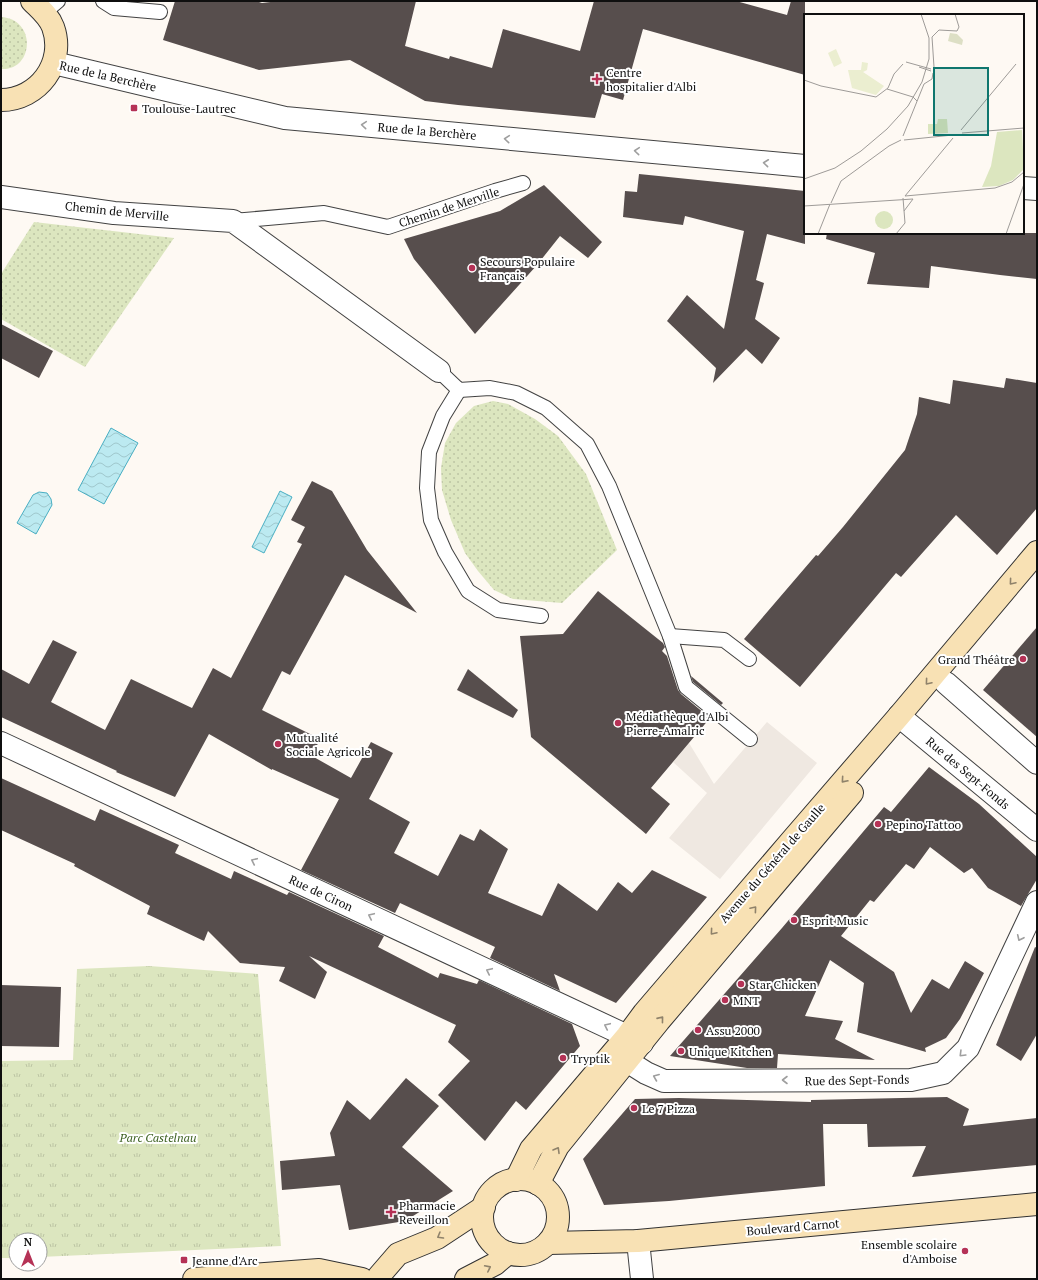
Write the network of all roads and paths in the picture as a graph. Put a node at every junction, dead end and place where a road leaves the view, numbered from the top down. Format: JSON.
{"nodes":[{"id":1,"x":103,"y":1,"type":"edge"},
{"id":2,"x":45,"y":5,"type":"edge"},
{"id":3,"x":160,"y":12,"type":"dead end"},
{"id":4,"x":54,"y":63,"type":"junction"},
{"id":5,"x":1,"y":100,"type":"edge"},
{"id":6,"x":804,"y":166,"type":"edge"},
{"id":7,"x":523,"y":183,"type":"dead end"},
{"id":8,"x":1024,"y":188,"type":"edge"},
{"id":9,"x":1037,"y":189,"type":"edge"},
{"id":10,"x":1,"y":197,"type":"edge"},
{"id":11,"x":233,"y":221,"type":"junction"},
{"id":12,"x":439,"y":370,"type":"joint"},
{"id":13,"x":459,"y":390,"type":"junction"},
{"id":14,"x":1037,"y":552,"type":"edge"},
{"id":15,"x":1037,"y":576,"type":"edge"},
{"id":16,"x":541,"y":616,"type":"dead end"},
{"id":17,"x":670,"y":636,"type":"junction"},
{"id":18,"x":749,"y":659,"type":"dead end"},
{"id":19,"x":946,"y":683,"type":"junction"},
{"id":20,"x":905,"y":721,"type":"junction"},
{"id":21,"x":750,"y":739,"type":"dead end"},
{"id":22,"x":1,"y":742,"type":"edge"},
{"id":23,"x":1037,"y":763,"type":"edge"},
{"id":24,"x":1037,"y":830,"type":"edge"},
{"id":25,"x":1037,"y":902,"type":"edge"},
{"id":26,"x":634,"y":1039,"type":"junction"},
{"id":27,"x":627,"y":1060,"type":"junction"},
{"id":28,"x":516,"y":1180,"type":"junction"},
{"id":29,"x":538,"y":1184,"type":"junction"},
{"id":30,"x":1037,"y":1204,"type":"edge"},
{"id":31,"x":484,"y":1206,"type":"junction"},
{"id":32,"x":638,"y":1241,"type":"junction"},
{"id":33,"x":548,"y":1243,"type":"junction"},
{"id":34,"x":508,"y":1253,"type":"junction"},
{"id":35,"x":373,"y":1278,"type":"edge"},
{"id":36,"x":194,"y":1279,"type":"edge"},
{"id":37,"x":466,"y":1279,"type":"edge"},
{"id":38,"x":642,"y":1279,"type":"edge"}],
"edges":[{"from":1,"to":3,"type":"lane"},
{"from":2,"to":4,"type":"main road"},
{"from":4,"to":5,"type":"main road"},
{"from":6,"to":4,"type":"street","name":"Rue de la Berchère","one_way":true},
{"from":7,"to":11,"type":"lane","name":"Chemin de Merville"},
{"from":8,"to":9,"type":"street"},
{"from":10,"to":11,"type":"street","name":"Chemin de Merville"},
{"from":11,"to":12,"type":"street"},
{"from":12,"to":13,"type":"lane"},
{"from":13,"to":16,"type":"lane"},
{"from":13,"to":17,"type":"lane"},
{"from":14,"to":20,"type":"main road","name":"Avenue du Général de Gaulle","one_way":true},
{"from":15,"to":19,"type":"main road","name":"Avenue du Général de Gaulle"},
{"from":17,"to":18,"type":"lane"},
{"from":17,"to":21,"type":"lane"},
{"from":19,"to":20,"type":"main road","name":"Avenue du Général de Gaulle"},
{"from":19,"to":23,"type":"street"},
{"from":20,"to":24,"type":"street","name":"Rue des Sept-Fonds"},
{"from":20,"to":26,"type":"main road","name":"Avenue du Général de Gaulle"},
{"from":26,"to":22,"type":"street","name":"Rue de Ciron","one_way":true},
{"from":25,"to":27,"type":"street","name":"Rue des Sept-Fonds","one_way":true},
{"from":26,"to":27,"type":"main road","name":"Avenue du Général de Gaulle"},
{"from":26,"to":28,"type":"main road","name":"Avenue du Général de Gaulle"},
{"from":29,"to":27,"type":"main road","name":"Avenue du Général de Gaulle","one_way":true},
{"from":28,"to":29,"type":"main road"},
{"from":28,"to":31,"type":"main road"},
{"from":29,"to":33,"type":"main road"},
{"from":30,"to":32,"type":"main road","name":"Boulevard Carnot"},
{"from":31,"to":34,"type":"main road"},
{"from":31,"to":35,"type":"main road","one_way":true},
{"from":32,"to":33,"type":"main road","name":"Boulevard Carnot"},
{"from":32,"to":38,"type":"street"},
{"from":33,"to":34,"type":"main road"},
{"from":37,"to":34,"type":"main road","one_way":true},
{"from":35,"to":36,"type":"main road"}]}
